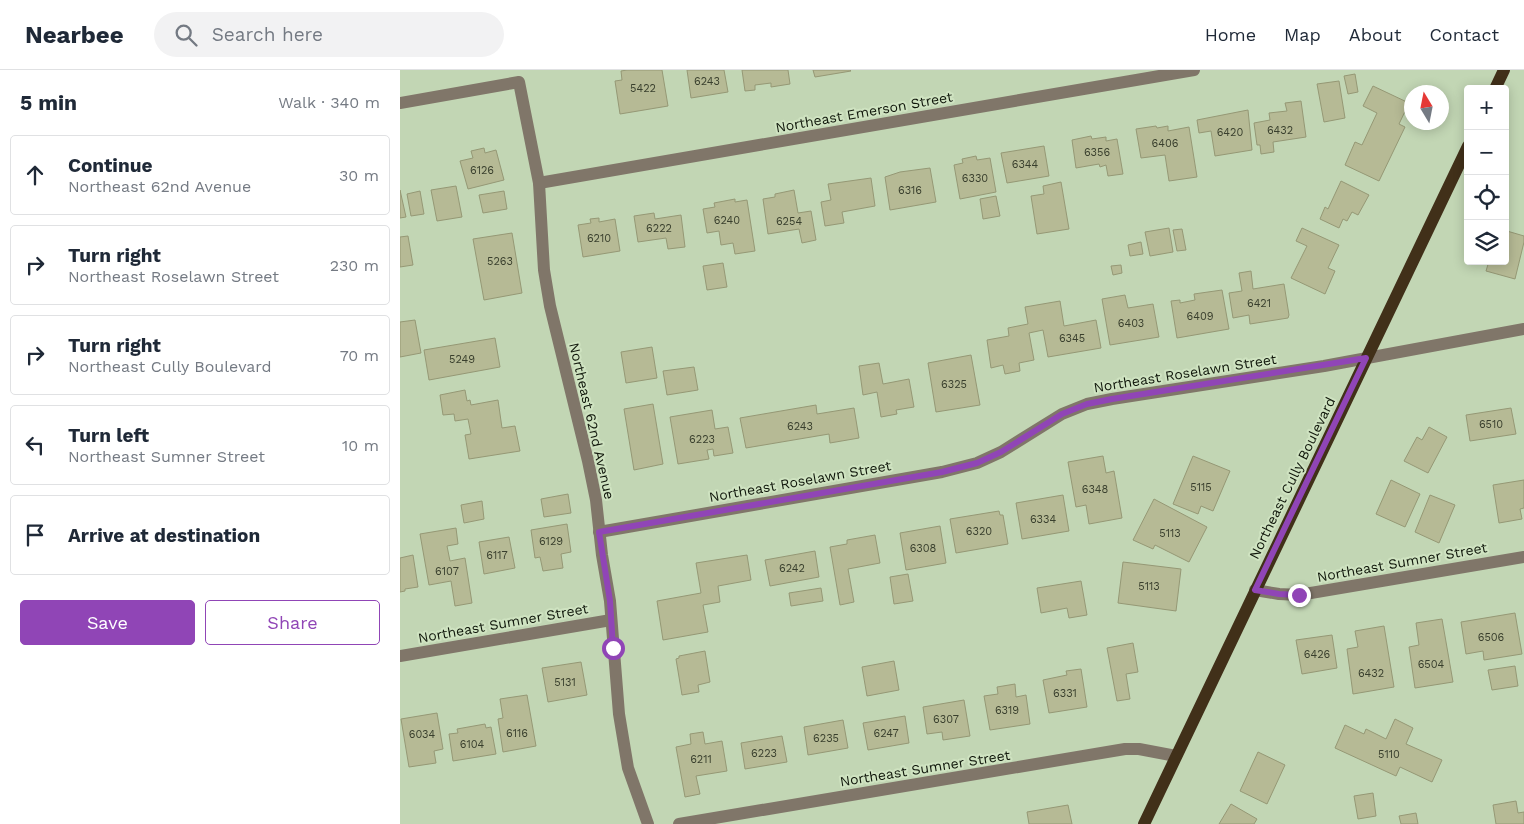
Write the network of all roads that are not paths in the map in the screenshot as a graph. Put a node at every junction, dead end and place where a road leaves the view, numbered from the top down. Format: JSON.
{"nodes":[{"id":1,"x":1194,"y":70,"type":"edge"},
{"id":2,"x":1504,"y":70,"type":"edge"},
{"id":3,"x":1497,"y":85,"type":"edge"},
{"id":4,"x":400,"y":102,"type":"edge"},
{"id":5,"x":1464,"y":154,"type":"edge"},
{"id":6,"x":539,"y":183,"type":"junction"},
{"id":7,"x":1524,"y":329,"type":"edge"},
{"id":8,"x":1366,"y":358,"type":"junction"},
{"id":9,"x":599,"y":532,"type":"junction"},
{"id":10,"x":1524,"y":557,"type":"edge"},
{"id":11,"x":1255,"y":590,"type":"junction"},
{"id":12,"x":611,"y":620,"type":"junction"},
{"id":13,"x":400,"y":656,"type":"edge"},
{"id":14,"x":1176,"y":756,"type":"junction"},
{"id":15,"x":648,"y":824,"type":"edge"},
{"id":16,"x":680,"y":824,"type":"edge"},
{"id":17,"x":1144,"y":824,"type":"edge"}],
"edges":[{"from":1,"to":6,"type":"street","name":"Northeast Emerson Street"},
{"from":2,"to":3,"type":"main road"},
{"from":4,"to":6,"type":"street","name":"Northeast 62nd Avenue"},
{"from":5,"to":8,"type":"main road","name":"Northeast Cully Boulevard"},
{"from":6,"to":9,"type":"street","name":"Northeast 62nd Avenue"},
{"from":7,"to":8,"type":"street","name":"Northeast Roselawn Street"},
{"from":8,"to":9,"type":"street","name":"Northeast Roselawn Street"},
{"from":8,"to":11,"type":"main road","name":"Northeast Cully Boulevard"},
{"from":9,"to":12,"type":"street","name":"Northeast 62nd Avenue"},
{"from":10,"to":11,"type":"street","name":"Northeast Sumner Street"},
{"from":11,"to":14,"type":"main road","name":"Northeast Cully Boulevard"},
{"from":12,"to":13,"type":"street","name":"Northeast Sumner Street"},
{"from":12,"to":15,"type":"street","name":"Northeast 62nd Avenue"},
{"from":14,"to":16,"type":"street","name":"Northeast Sumner Street"},
{"from":14,"to":17,"type":"main road","name":"Northeast Cully Boulevard"}]}
